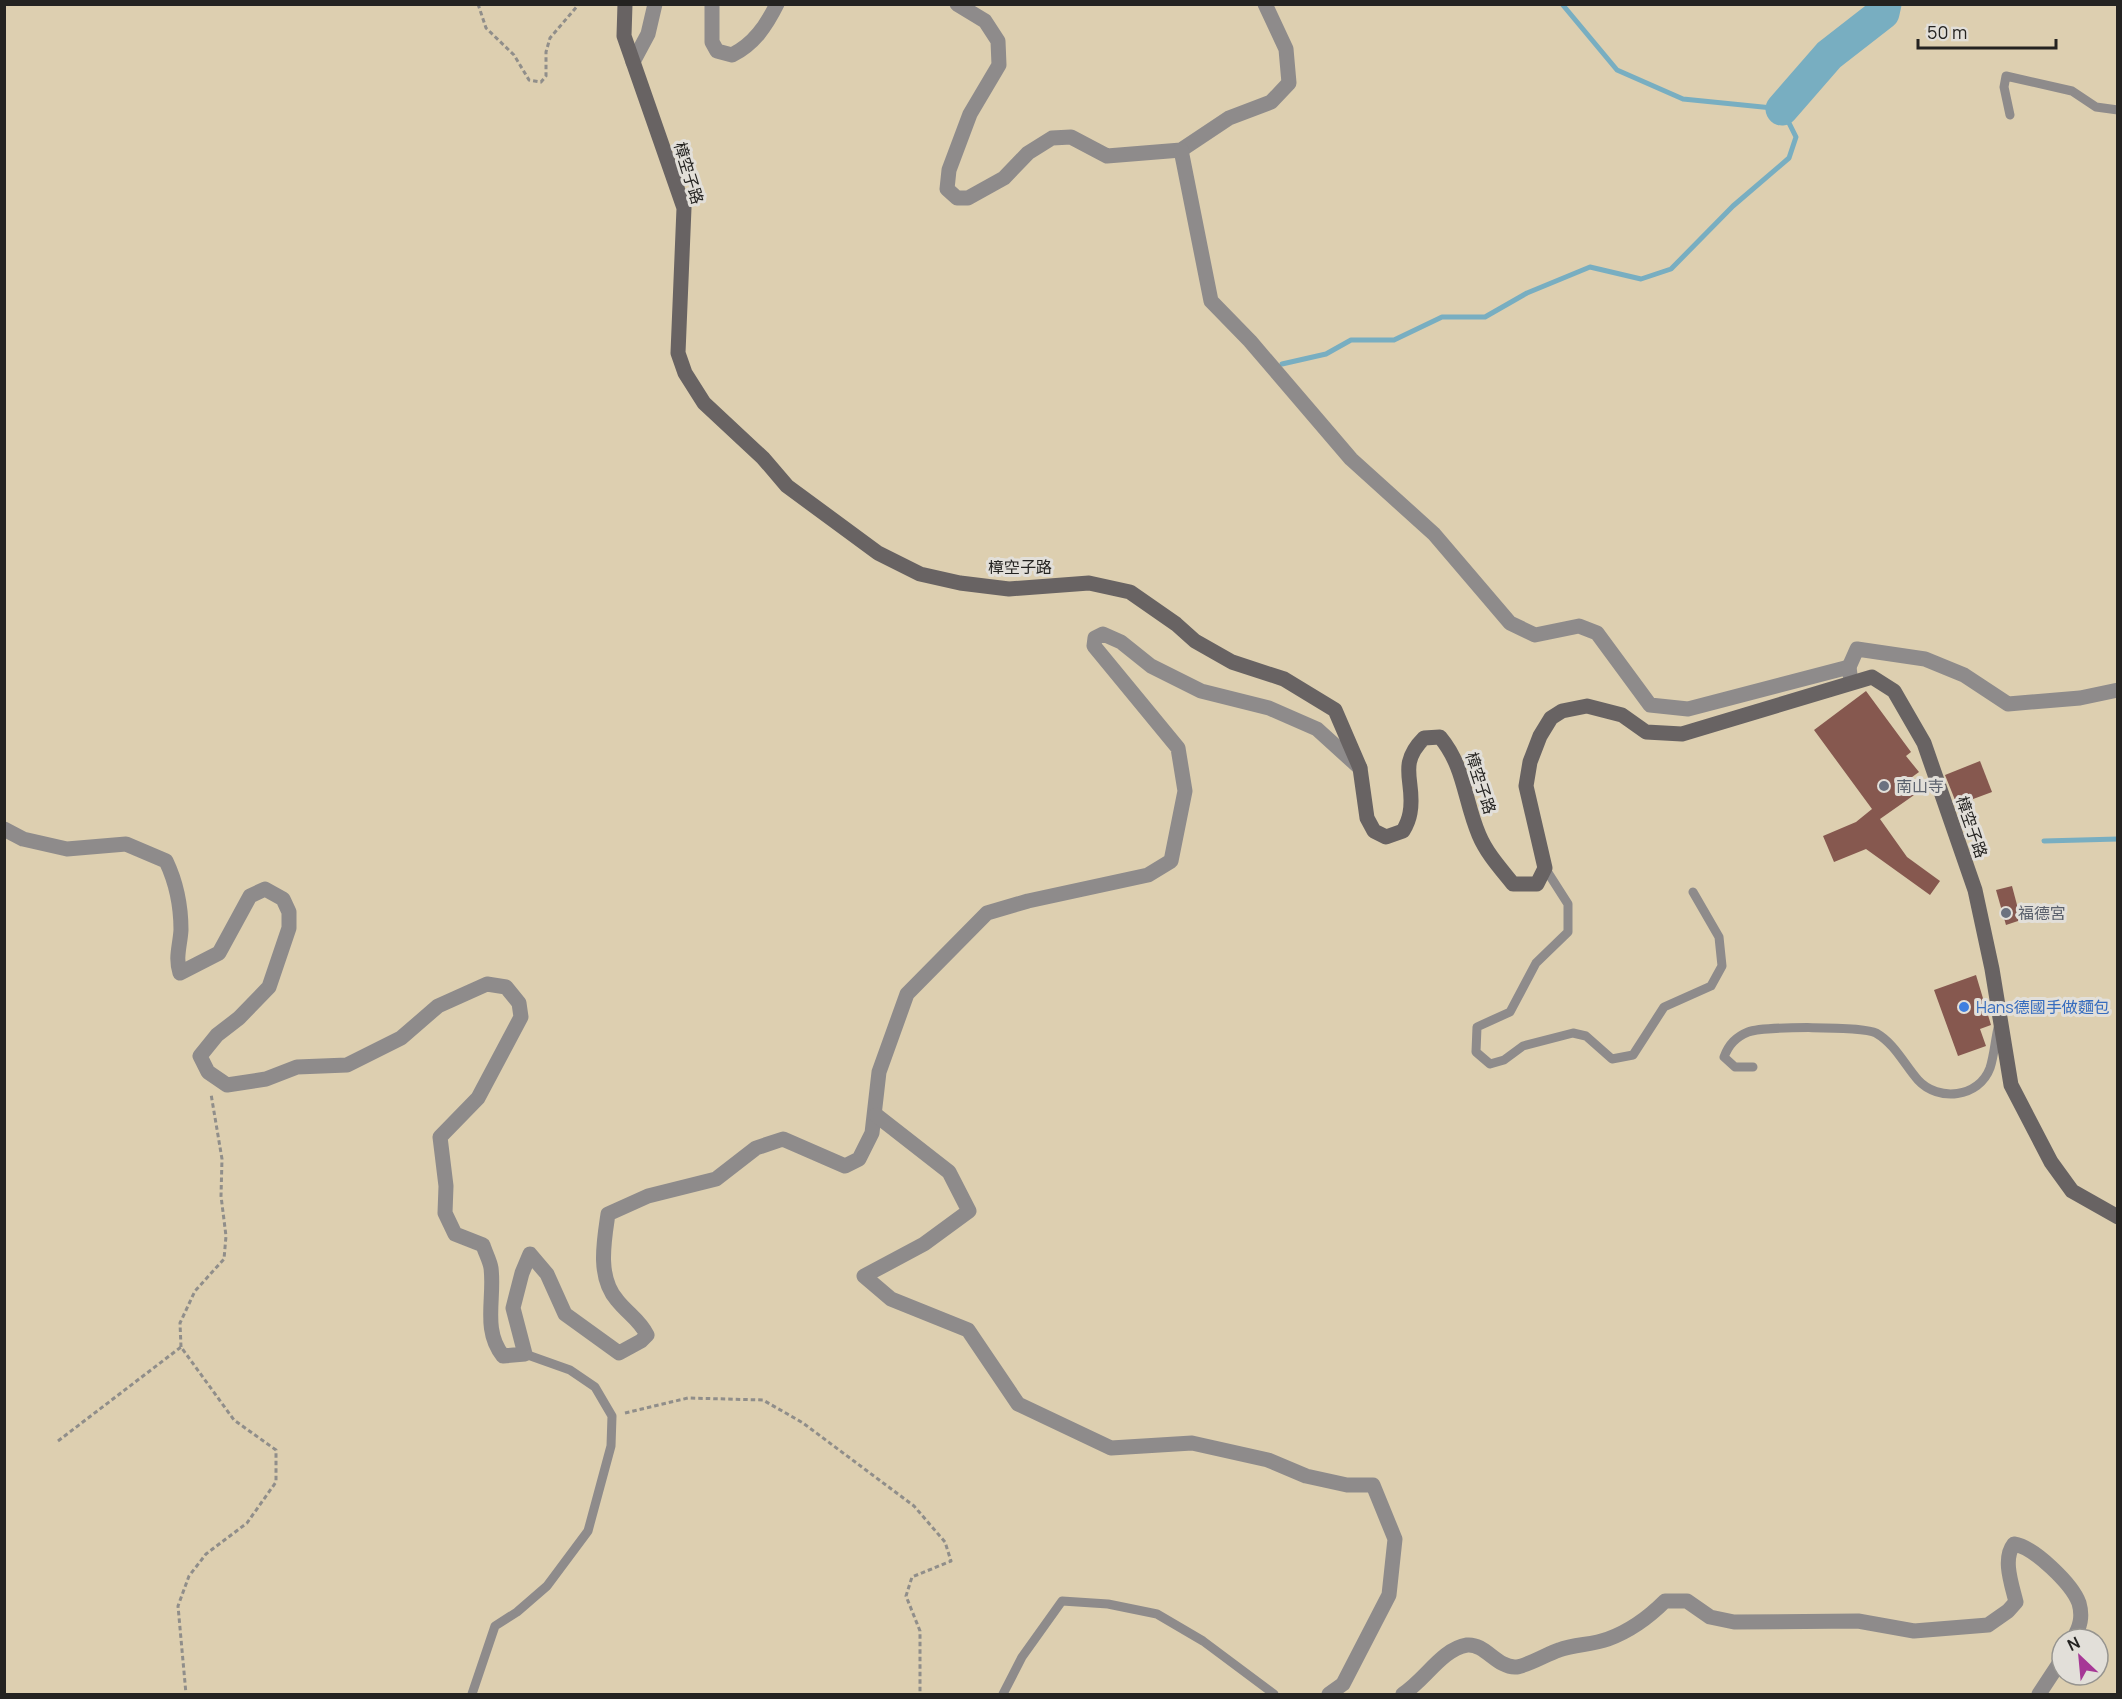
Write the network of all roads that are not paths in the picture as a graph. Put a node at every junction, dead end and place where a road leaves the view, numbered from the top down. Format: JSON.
{"nodes":[{"id":1,"x":625,"y":4,"type":"edge"},
{"id":2,"x":655,"y":4,"type":"edge"},
{"id":3,"x":712,"y":4,"type":"edge"},
{"id":4,"x":777,"y":4,"type":"edge"},
{"id":5,"x":957,"y":4,"type":"edge"},
{"id":6,"x":1265,"y":4,"type":"edge"},
{"id":7,"x":633,"y":62,"type":"junction"},
{"id":8,"x":2118,"y":110,"type":"edge"},
{"id":9,"x":2010,"y":115,"type":"dead end"},
{"id":10,"x":1181,"y":150,"type":"junction"},
{"id":11,"x":1850,"y":674,"type":"junction"},
{"id":12,"x":2118,"y":690,"type":"edge"},
{"id":13,"x":1360,"y":768,"type":"junction"},
{"id":14,"x":4,"y":829,"type":"edge"},
{"id":15,"x":1545,"y":868,"type":"junction"},
{"id":16,"x":1693,"y":892,"type":"dead end"},
{"id":17,"x":2000,"y":1017,"type":"junction"},
{"id":18,"x":1753,"y":1067,"type":"dead end"},
{"id":19,"x":876,"y":1115,"type":"junction"},
{"id":20,"x":2118,"y":1217,"type":"edge"},
{"id":21,"x":525,"y":1354,"type":"junction"},
{"id":22,"x":2080,"y":1627,"type":"edge"},
{"id":23,"x":2050,"y":1678,"type":"edge"},
{"id":24,"x":472,"y":1695,"type":"edge"},
{"id":25,"x":1003,"y":1695,"type":"edge"},
{"id":26,"x":1274,"y":1695,"type":"edge"},
{"id":27,"x":1329,"y":1695,"type":"edge"},
{"id":28,"x":1403,"y":1695,"type":"edge"},
{"id":29,"x":2039,"y":1695,"type":"edge"}],
"edges":[{"from":1,"to":7,"type":"street","name":"樟空子路"},
{"from":2,"to":7,"type":"street"},
{"from":3,"to":4,"type":"street"},
{"from":5,"to":10,"type":"street"},
{"from":6,"to":10,"type":"street"},
{"from":7,"to":13,"type":"street","name":"樟空子路"},
{"from":8,"to":9,"type":"lane"},
{"from":10,"to":11,"type":"street"},
{"from":11,"to":12,"type":"street"},
{"from":11,"to":15,"type":"street","name":"樟空子路"},
{"from":11,"to":17,"type":"street","name":"樟空子路"},
{"from":13,"to":15,"type":"street","name":"樟空子路"},
{"from":13,"to":19,"type":"street"},
{"from":14,"to":21,"type":"street"},
{"from":15,"to":16,"type":"lane"},
{"from":17,"to":18,"type":"lane"},
{"from":17,"to":20,"type":"street","name":"樟空子路"},
{"from":19,"to":21,"type":"street"},
{"from":19,"to":27,"type":"street"},
{"from":21,"to":24,"type":"lane"},
{"from":22,"to":28,"type":"street"},
{"from":23,"to":29,"type":"street"},
{"from":25,"to":26,"type":"lane"}]}
